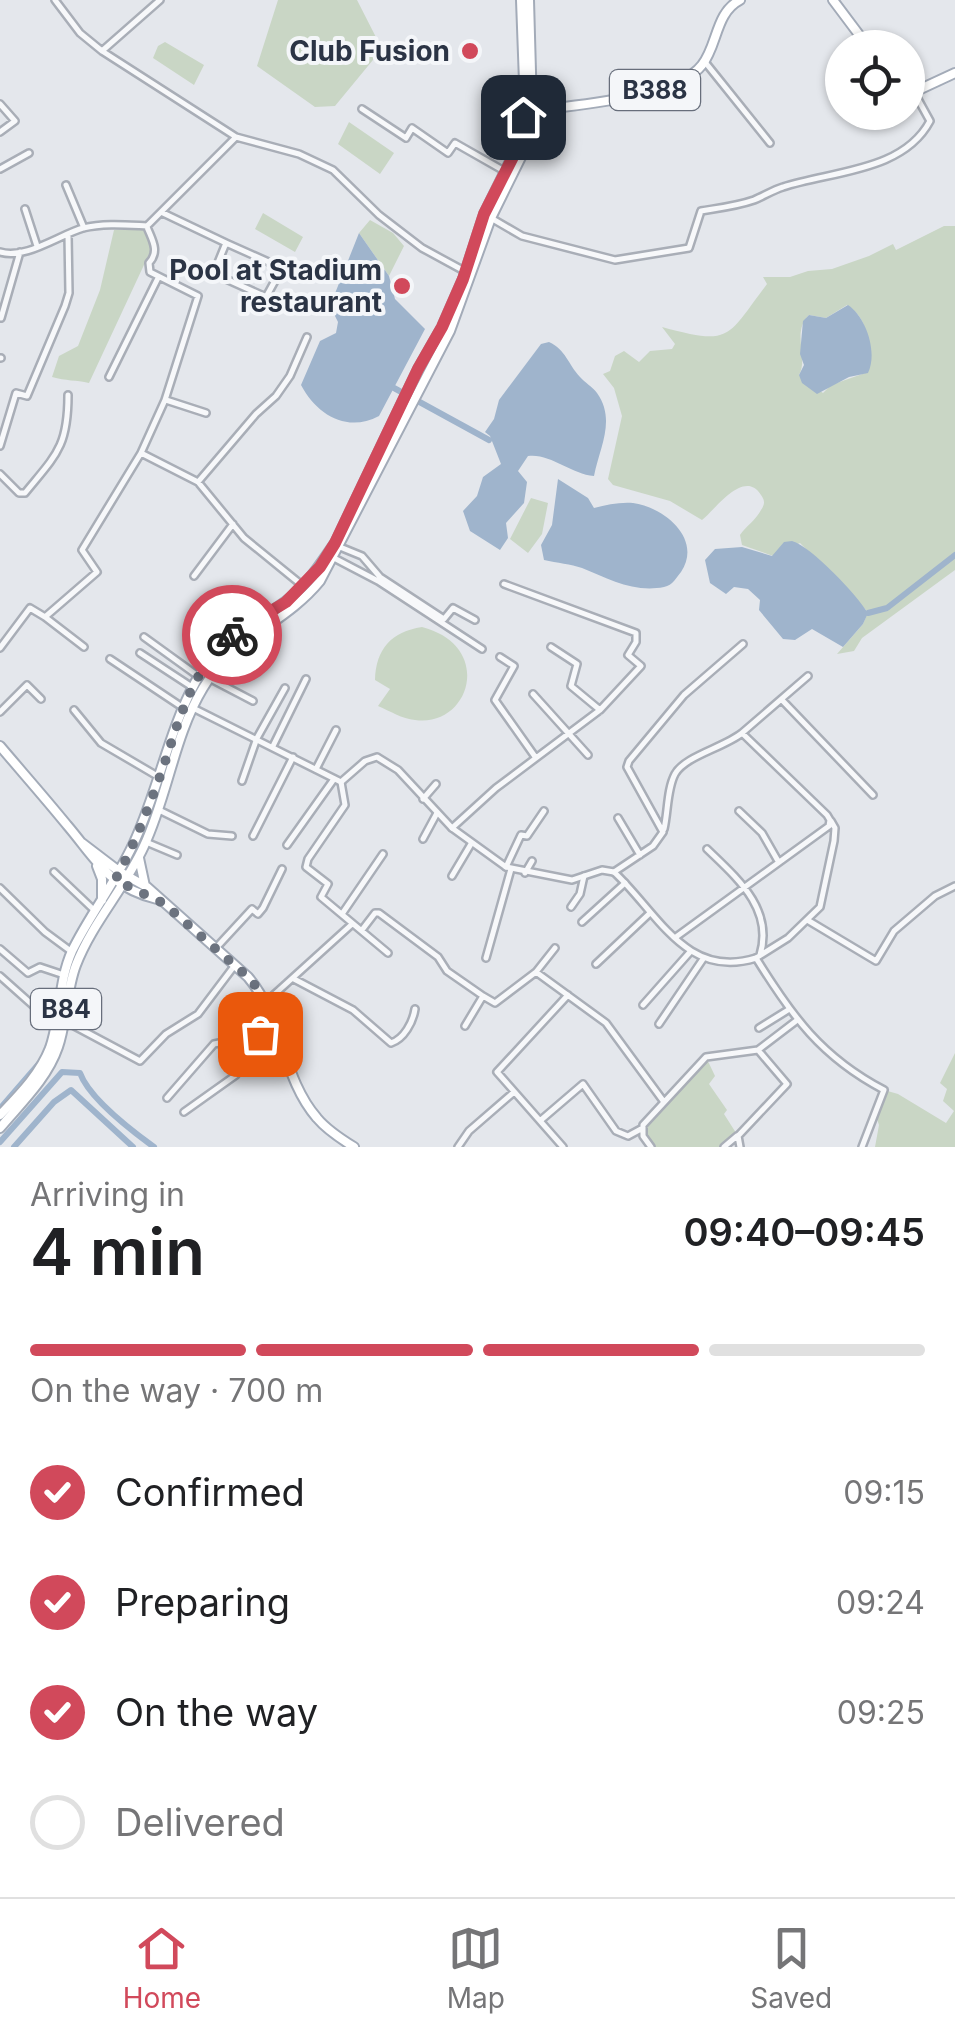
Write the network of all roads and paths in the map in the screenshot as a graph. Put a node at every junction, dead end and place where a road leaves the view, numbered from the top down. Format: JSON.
{"nodes":[{"id":1,"x":56,"y":0,"type":"edge"},
{"id":2,"x":160,"y":0,"type":"edge"},
{"id":3,"x":740,"y":0,"type":"edge"},
{"id":4,"x":833,"y":0,"type":"edge"},
{"id":5,"x":521,"y":1,"type":"edge"},
{"id":6,"x":529,"y":1,"type":"edge"},
{"id":7,"x":856,"y":30,"type":"edge"},
{"id":8,"x":102,"y":51,"type":"junction"},
{"id":9,"x":704,"y":62,"type":"junction"},
{"id":10,"x":955,"y":73,"type":"edge"},
{"id":11,"x":528,"y":84,"type":"junction"},
{"id":12,"x":925,"y":84,"type":"edge"},
{"id":13,"x":0,"y":104,"type":"edge"},
{"id":14,"x":362,"y":109,"type":"dead end"},
{"id":15,"x":924,"y":130,"type":"edge"},
{"id":16,"x":0,"y":132,"type":"edge"},
{"id":17,"x":236,"y":138,"type":"junction"},
{"id":18,"x":770,"y":143,"type":"dead end"},
{"id":19,"x":30,"y":153,"type":"dead end"},
{"id":20,"x":0,"y":169,"type":"edge"},
{"id":21,"x":506,"y":172,"type":"junction"},
{"id":22,"x":66,"y":185,"type":"dead end"},
{"id":23,"x":24,"y":209,"type":"dead end"},
{"id":24,"x":164,"y":213,"type":"junction"},
{"id":25,"x":488,"y":216,"type":"junction"},
{"id":26,"x":147,"y":226,"type":"junction"},
{"id":27,"x":84,"y":228,"type":"junction"},
{"id":28,"x":68,"y":234,"type":"junction"},
{"id":29,"x":226,"y":243,"type":"junction"},
{"id":30,"x":37,"y":246,"type":"junction"},
{"id":31,"x":0,"y":252,"type":"edge"},
{"id":32,"x":20,"y":252,"type":"junction"},
{"id":33,"x":469,"y":273,"type":"junction"},
{"id":34,"x":158,"y":278,"type":"junction"},
{"id":35,"x":1,"y":318,"type":"edge"},
{"id":36,"x":307,"y":337,"type":"dead end"},
{"id":37,"x":110,"y":376,"type":"dead end"},
{"id":38,"x":68,"y":396,"type":"dead end"},
{"id":39,"x":165,"y":400,"type":"junction"},
{"id":40,"x":406,"y":404,"type":"junction"},
{"id":41,"x":206,"y":413,"type":"dead end"},
{"id":42,"x":0,"y":446,"type":"edge"},
{"id":43,"x":141,"y":454,"type":"junction"},
{"id":44,"x":0,"y":474,"type":"edge"},
{"id":45,"x":198,"y":482,"type":"junction"},
{"id":46,"x":233,"y":524,"type":"junction"},
{"id":47,"x":340,"y":547,"type":"junction"},
{"id":48,"x":334,"y":558,"type":"junction"},
{"id":49,"x":194,"y":576,"type":"dead end"},
{"id":50,"x":504,"y":584,"type":"dead end"},
{"id":51,"x":303,"y":586,"type":"junction"},
{"id":52,"x":45,"y":616,"type":"junction"},
{"id":53,"x":475,"y":620,"type":"dead end"},
{"id":54,"x":144,"y":637,"type":"dead end"},
{"id":55,"x":743,"y":644,"type":"dead end"},
{"id":56,"x":84,"y":647,"type":"dead end"},
{"id":57,"x":551,"y":647,"type":"dead end"},
{"id":58,"x":0,"y":648,"type":"edge"},
{"id":59,"x":482,"y":649,"type":"dead end"},
{"id":60,"x":140,"y":653,"type":"dead end"},
{"id":61,"x":500,"y":657,"type":"dead end"},
{"id":62,"x":110,"y":659,"type":"dead end"},
{"id":63,"x":198,"y":676,"type":"junction"},
{"id":64,"x":808,"y":676,"type":"dead end"},
{"id":65,"x":209,"y":678,"type":"junction"},
{"id":66,"x":306,"y":679,"type":"dead end"},
{"id":67,"x":192,"y":688,"type":"junction"},
{"id":68,"x":284,"y":688,"type":"dead end"},
{"id":69,"x":533,"y":694,"type":"dead end"},
{"id":70,"x":41,"y":699,"type":"dead end"},
{"id":71,"x":782,"y":700,"type":"junction"},
{"id":72,"x":252,"y":701,"type":"dead end"},
{"id":73,"x":182,"y":708,"type":"junction"},
{"id":74,"x":192,"y":708,"type":"junction"},
{"id":75,"x":74,"y":710,"type":"dead end"},
{"id":76,"x":600,"y":710,"type":"junction"},
{"id":77,"x":0,"y":712,"type":"edge"},
{"id":78,"x":336,"y":730,"type":"dead end"},
{"id":79,"x":742,"y":733,"type":"junction"},
{"id":80,"x":567,"y":734,"type":"junction"},
{"id":81,"x":258,"y":738,"type":"junction"},
{"id":82,"x":0,"y":746,"type":"edge"},
{"id":83,"x":273,"y":746,"type":"junction"},
{"id":84,"x":588,"y":755,"type":"dead end"},
{"id":85,"x":293,"y":757,"type":"junction"},
{"id":86,"x":536,"y":758,"type":"junction"},
{"id":87,"x":316,"y":769,"type":"junction"},
{"id":88,"x":160,"y":777,"type":"junction"},
{"id":89,"x":242,"y":781,"type":"dead end"},
{"id":90,"x":338,"y":781,"type":"junction"},
{"id":91,"x":436,"y":784,"type":"dead end"},
{"id":92,"x":872,"y":795,"type":"dead end"},
{"id":93,"x":424,"y":798,"type":"junction"},
{"id":94,"x":159,"y":810,"type":"junction"},
{"id":95,"x":544,"y":811,"type":"dead end"},
{"id":96,"x":739,"y":811,"type":"dead end"},
{"id":97,"x":437,"y":813,"type":"junction"},
{"id":98,"x":618,"y":818,"type":"dead end"},
{"id":99,"x":830,"y":820,"type":"junction"},
{"id":100,"x":452,"y":828,"type":"junction"},
{"id":101,"x":664,"y":832,"type":"junction"},
{"id":102,"x":232,"y":836,"type":"dead end"},
{"id":103,"x":253,"y":836,"type":"dead end"},
{"id":104,"x":423,"y":838,"type":"dead end"},
{"id":105,"x":146,"y":842,"type":"junction"},
{"id":106,"x":472,"y":844,"type":"junction"},
{"id":107,"x":287,"y":846,"type":"dead end"},
{"id":108,"x":708,"y":849,"type":"dead end"},
{"id":109,"x":382,"y":854,"type":"dead end"},
{"id":110,"x":640,"y":855,"type":"junction"},
{"id":111,"x":128,"y":856,"type":"junction"},
{"id":112,"x":177,"y":856,"type":"dead end"},
{"id":113,"x":139,"y":858,"type":"junction"},
{"id":114,"x":99,"y":861,"type":"junction"},
{"id":115,"x":532,"y":861,"type":"dead end"},
{"id":116,"x":778,"y":861,"type":"junction"},
{"id":117,"x":509,"y":868,"type":"junction"},
{"id":118,"x":282,"y":869,"type":"dead end"},
{"id":119,"x":54,"y":872,"type":"dead end"},
{"id":120,"x":614,"y":872,"type":"junction"},
{"id":121,"x":525,"y":873,"type":"junction"},
{"id":122,"x":452,"y":876,"type":"dead end"},
{"id":123,"x":584,"y":876,"type":"junction"},
{"id":124,"x":122,"y":878,"type":"junction"},
{"id":125,"x":625,"y":883,"type":"junction"},
{"id":126,"x":745,"y":886,"type":"junction"},
{"id":127,"x":955,"y":886,"type":"edge"},
{"id":128,"x":0,"y":888,"type":"edge"},
{"id":129,"x":142,"y":889,"type":"junction"},
{"id":130,"x":102,"y":900,"type":"junction"},
{"id":131,"x":111,"y":906,"type":"junction"},
{"id":132,"x":571,"y":907,"type":"dead end"},
{"id":133,"x":95,"y":911,"type":"junction"},
{"id":134,"x":650,"y":913,"type":"junction"},
{"id":135,"x":342,"y":914,"type":"junction"},
{"id":136,"x":809,"y":921,"type":"junction"},
{"id":137,"x":582,"y":922,"type":"dead end"},
{"id":138,"x":351,"y":924,"type":"junction"},
{"id":139,"x":362,"y":930,"type":"junction"},
{"id":140,"x":676,"y":937,"type":"junction"},
{"id":141,"x":216,"y":948,"type":"junction"},
{"id":142,"x":556,"y":948,"type":"dead end"},
{"id":143,"x":0,"y":949,"type":"edge"},
{"id":144,"x":72,"y":952,"type":"junction"},
{"id":145,"x":690,"y":952,"type":"junction"},
{"id":146,"x":388,"y":953,"type":"dead end"},
{"id":147,"x":758,"y":957,"type":"junction"},
{"id":148,"x":486,"y":958,"type":"dead end"},
{"id":149,"x":703,"y":959,"type":"junction"},
{"id":150,"x":596,"y":964,"type":"dead end"},
{"id":151,"x":235,"y":965,"type":"junction"},
{"id":152,"x":536,"y":972,"type":"junction"},
{"id":153,"x":0,"y":976,"type":"edge"},
{"id":154,"x":68,"y":976,"type":"junction"},
{"id":155,"x":294,"y":979,"type":"junction"},
{"id":156,"x":483,"y":996,"type":"junction"},
{"id":157,"x":568,"y":996,"type":"junction"},
{"id":158,"x":266,"y":1002,"type":"junction"},
{"id":159,"x":644,"y":1005,"type":"dead end"},
{"id":160,"x":416,"y":1009,"type":"dead end"},
{"id":161,"x":788,"y":1010,"type":"junction"},
{"id":162,"x":275,"y":1021,"type":"junction"},
{"id":163,"x":796,"y":1022,"type":"junction"},
{"id":164,"x":59,"y":1023,"type":"junction"},
{"id":165,"x":660,"y":1024,"type":"dead end"},
{"id":166,"x":464,"y":1026,"type":"dead end"},
{"id":167,"x":759,"y":1028,"type":"dead end"},
{"id":168,"x":758,"y":1050,"type":"junction"},
{"id":169,"x":236,"y":1056,"type":"junction"},
{"id":170,"x":514,"y":1092,"type":"junction"},
{"id":171,"x":168,"y":1098,"type":"dead end"},
{"id":172,"x":664,"y":1102,"type":"junction"},
{"id":173,"x":184,"y":1112,"type":"dead end"},
{"id":174,"x":0,"y":1116,"type":"edge"},
{"id":175,"x":540,"y":1121,"type":"junction"},
{"id":176,"x":0,"y":1128,"type":"edge"},
{"id":177,"x":641,"y":1129,"type":"junction"},
{"id":178,"x":738,"y":1136,"type":"junction"},
{"id":179,"x":354,"y":1147,"type":"edge"},
{"id":180,"x":458,"y":1147,"type":"edge"},
{"id":181,"x":563,"y":1147,"type":"edge"},
{"id":182,"x":650,"y":1147,"type":"edge"},
{"id":183,"x":724,"y":1147,"type":"edge"},
{"id":184,"x":740,"y":1147,"type":"edge"},
{"id":185,"x":862,"y":1147,"type":"edge"}],
"edges":[{"from":1,"to":8,"type":"street"},
{"from":2,"to":8,"type":"street"},
{"from":3,"to":9,"type":"main road","number":"B388"},
{"from":4,"to":7,"type":"main road"},
{"from":5,"to":6,"type":"main road"},
{"from":5,"to":11,"type":"main road","number":"B84"},
{"from":6,"to":11,"type":"main road","number":"B84"},
{"from":8,"to":17,"type":"street"},
{"from":9,"to":11,"type":"main road","number":"B388"},
{"from":9,"to":18,"type":"street"},
{"from":10,"to":12,"type":"main road"},
{"from":11,"to":21,"type":"main road","number":"B84"},
{"from":11,"to":25,"type":"main road","number":"B84"},
{"from":13,"to":16,"type":"street"},
{"from":14,"to":21,"type":"street"},
{"from":15,"to":25,"type":"street"},
{"from":17,"to":24,"type":"street"},
{"from":17,"to":33,"type":"street"},
{"from":19,"to":20,"type":"street"},
{"from":21,"to":25,"type":"main road","number":"B84"},
{"from":22,"to":27,"type":"street"},
{"from":23,"to":30,"type":"street"},
{"from":24,"to":26,"type":"street"},
{"from":24,"to":29,"type":"street"},
{"from":25,"to":33,"type":"main road","number":"B84"},
{"from":26,"to":27,"type":"street"},
{"from":26,"to":34,"type":"street"},
{"from":27,"to":28,"type":"street"},
{"from":28,"to":30,"type":"street"},
{"from":28,"to":42,"type":"street"},
{"from":29,"to":29,"type":"street"},
{"from":30,"to":32,"type":"street"},
{"from":31,"to":32,"type":"street"},
{"from":32,"to":35,"type":"street"},
{"from":33,"to":40,"type":"main road","number":"B84"},
{"from":34,"to":37,"type":"street"},
{"from":34,"to":39,"type":"street"},
{"from":36,"to":45,"type":"street"},
{"from":38,"to":44,"type":"street"},
{"from":39,"to":41,"type":"street"},
{"from":39,"to":43,"type":"street"},
{"from":40,"to":47,"type":"main road","number":"B84"},
{"from":40,"to":51,"type":"main road","number":"B84"},
{"from":43,"to":45,"type":"street"},
{"from":43,"to":52,"type":"street"},
{"from":45,"to":46,"type":"street"},
{"from":46,"to":49,"type":"street"},
{"from":46,"to":51,"type":"street"},
{"from":47,"to":48,"type":"main road","number":"B84"},
{"from":47,"to":53,"type":"street"},
{"from":48,"to":59,"type":"street"},
{"from":48,"to":65,"type":"main road","number":"B84"},
{"from":50,"to":76,"type":"street"},
{"from":51,"to":63,"type":"main road","number":"B84"},
{"from":52,"to":56,"type":"street"},
{"from":52,"to":58,"type":"street"},
{"from":54,"to":63,"type":"street"},
{"from":55,"to":101,"type":"street"},
{"from":57,"to":76,"type":"street"},
{"from":60,"to":67,"type":"street"},
{"from":61,"to":86,"type":"street"},
{"from":62,"to":73,"type":"street"},
{"from":63,"to":67,"type":"main road","number":"B84"},
{"from":64,"to":71,"type":"street"},
{"from":65,"to":72,"type":"street"},
{"from":65,"to":74,"type":"main road","number":"B84"},
{"from":66,"to":83,"type":"street"},
{"from":67,"to":73,"type":"main road","number":"B84"},
{"from":68,"to":81,"type":"street"},
{"from":69,"to":80,"type":"street"},
{"from":70,"to":77,"type":"street"},
{"from":71,"to":79,"type":"street"},
{"from":71,"to":92,"type":"street"},
{"from":73,"to":74,"type":"street"},
{"from":73,"to":88,"type":"main road","number":"B84"},
{"from":74,"to":81,"type":"street"},
{"from":74,"to":94,"type":"main road","number":"B84"},
{"from":75,"to":88,"type":"street"},
{"from":76,"to":80,"type":"street"},
{"from":78,"to":87,"type":"street"},
{"from":79,"to":99,"type":"street"},
{"from":79,"to":101,"type":"street"},
{"from":80,"to":84,"type":"street"},
{"from":80,"to":86,"type":"street"},
{"from":81,"to":83,"type":"street"},
{"from":81,"to":89,"type":"street"},
{"from":82,"to":114,"type":"main road"},
{"from":83,"to":85,"type":"street"},
{"from":85,"to":87,"type":"street"},
{"from":85,"to":103,"type":"street"},
{"from":86,"to":100,"type":"street"},
{"from":87,"to":90,"type":"street"},
{"from":88,"to":111,"type":"main road","number":"B84"},
{"from":90,"to":93,"type":"street"},
{"from":90,"to":107,"type":"street"},
{"from":90,"to":135,"type":"street"},
{"from":91,"to":93,"type":"street"},
{"from":93,"to":97,"type":"street"},
{"from":94,"to":102,"type":"street"},
{"from":94,"to":105,"type":"main road","number":"B84"},
{"from":95,"to":117,"type":"street"},
{"from":96,"to":116,"type":"street"},
{"from":97,"to":100,"type":"street"},
{"from":97,"to":104,"type":"street"},
{"from":98,"to":110,"type":"street"},
{"from":99,"to":116,"type":"street"},
{"from":99,"to":136,"type":"street"},
{"from":100,"to":106,"type":"street"},
{"from":101,"to":110,"type":"street"},
{"from":105,"to":112,"type":"street"},
{"from":105,"to":113,"type":"main road","number":"B84"},
{"from":106,"to":117,"type":"street"},
{"from":106,"to":122,"type":"street"},
{"from":108,"to":126,"type":"street"},
{"from":109,"to":135,"type":"street"},
{"from":110,"to":120,"type":"street"},
{"from":111,"to":114,"type":"main road"},
{"from":111,"to":124,"type":"main road","number":"B84"},
{"from":113,"to":124,"type":"main road","number":"B84"},
{"from":113,"to":129,"type":"main road"},
{"from":114,"to":124,"type":"main road"},
{"from":114,"to":130,"type":"main road"},
{"from":115,"to":121,"type":"street"},
{"from":116,"to":126,"type":"street"},
{"from":117,"to":121,"type":"street"},
{"from":117,"to":148,"type":"street"},
{"from":118,"to":141,"type":"street"},
{"from":119,"to":133,"type":"street"},
{"from":120,"to":123,"type":"street"},
{"from":120,"to":125,"type":"street"},
{"from":121,"to":123,"type":"street"},
{"from":123,"to":132,"type":"street"},
{"from":124,"to":129,"type":"main road"},
{"from":124,"to":130,"type":"main road","number":"B84"},
{"from":124,"to":131,"type":"main road","number":"B84"},
{"from":125,"to":134,"type":"street"},
{"from":125,"to":137,"type":"street"},
{"from":126,"to":140,"type":"street"},
{"from":126,"to":147,"type":"street"},
{"from":127,"to":136,"type":"street"},
{"from":128,"to":144,"type":"street"},
{"from":129,"to":131,"type":"main road"},
{"from":129,"to":141,"type":"main road"},
{"from":130,"to":133,"type":"main road","number":"B84"},
{"from":131,"to":154,"type":"main road","number":"B84"},
{"from":133,"to":144,"type":"main road","number":"B84"},
{"from":134,"to":140,"type":"street"},
{"from":134,"to":150,"type":"street"},
{"from":135,"to":138,"type":"street"},
{"from":136,"to":147,"type":"street"},
{"from":138,"to":139,"type":"street"},
{"from":138,"to":155,"type":"street"},
{"from":139,"to":146,"type":"street"},
{"from":139,"to":156,"type":"street"},
{"from":140,"to":145,"type":"street"},
{"from":141,"to":151,"type":"main road"},
{"from":142,"to":152,"type":"street"},
{"from":143,"to":154,"type":"street"},
{"from":144,"to":154,"type":"main road","number":"B84"},
{"from":145,"to":149,"type":"street"},
{"from":145,"to":159,"type":"street"},
{"from":147,"to":149,"type":"street"},
{"from":147,"to":161,"type":"street"},
{"from":149,"to":165,"type":"street"},
{"from":151,"to":158,"type":"main road"},
{"from":151,"to":164,"type":"street"},
{"from":152,"to":156,"type":"street"},
{"from":152,"to":157,"type":"street"},
{"from":153,"to":164,"type":"street"},
{"from":154,"to":164,"type":"main road","number":"B84"},
{"from":155,"to":158,"type":"street"},
{"from":155,"to":160,"type":"street"},
{"from":156,"to":166,"type":"street"},
{"from":157,"to":170,"type":"street"},
{"from":157,"to":172,"type":"street"},
{"from":158,"to":162,"type":"main road"},
{"from":161,"to":163,"type":"street"},
{"from":161,"to":167,"type":"street"},
{"from":162,"to":169,"type":"street"},
{"from":162,"to":179,"type":"main road"},
{"from":163,"to":168,"type":"street"},
{"from":163,"to":185,"type":"street"},
{"from":164,"to":174,"type":"main road","number":"B84"},
{"from":164,"to":176,"type":"main road","number":"B84"},
{"from":168,"to":172,"type":"street"},
{"from":168,"to":178,"type":"street"},
{"from":169,"to":171,"type":"street"},
{"from":169,"to":173,"type":"street"},
{"from":170,"to":175,"type":"street"},
{"from":170,"to":180,"type":"street"},
{"from":172,"to":177,"type":"street"},
{"from":175,"to":177,"type":"street"},
{"from":175,"to":181,"type":"street"},
{"from":177,"to":182,"type":"street"},
{"from":178,"to":183,"type":"street"},
{"from":178,"to":184,"type":"street"}]}
